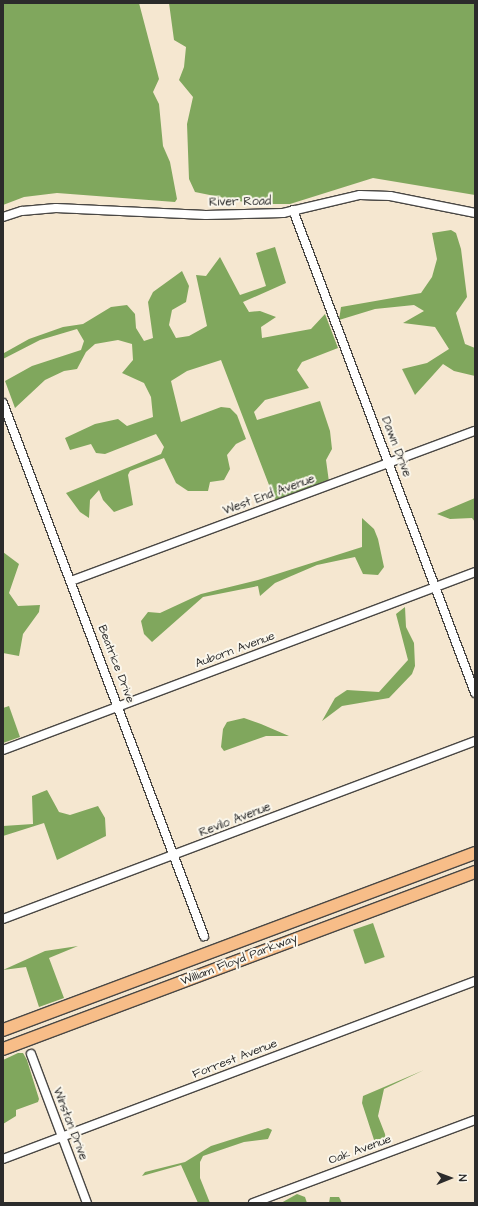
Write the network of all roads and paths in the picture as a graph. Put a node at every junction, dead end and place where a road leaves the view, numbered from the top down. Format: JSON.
{"nodes":[{"id":1,"x":293,"y":210,"type":"junction"},
{"id":2,"x":475,"y":213,"type":"edge"},
{"id":3,"x":3,"y":217,"type":"edge"},
{"id":4,"x":3,"y":403,"type":"edge"},
{"id":5,"x":475,"y":431,"type":"edge"},
{"id":6,"x":389,"y":464,"type":"junction"},
{"id":7,"x":475,"y":572,"type":"edge"},
{"id":8,"x":71,"y":581,"type":"junction"},
{"id":9,"x":435,"y":587,"type":"junction"},
{"id":10,"x":475,"y":693,"type":"edge"},
{"id":11,"x":119,"y":706,"type":"junction"},
{"id":12,"x":475,"y":742,"type":"edge"},
{"id":13,"x":3,"y":750,"type":"edge"},
{"id":14,"x":475,"y":853,"type":"edge"},
{"id":15,"x":175,"y":856,"type":"junction"},
{"id":16,"x":475,"y":872,"type":"edge"},
{"id":17,"x":3,"y":919,"type":"edge"},
{"id":18,"x":204,"y":936,"type":"dead end"},
{"id":19,"x":475,"y":981,"type":"edge"},
{"id":20,"x":3,"y":1030,"type":"edge"},
{"id":21,"x":3,"y":1049,"type":"edge"},
{"id":22,"x":31,"y":1054,"type":"dead end"},
{"id":23,"x":475,"y":1120,"type":"edge"},
{"id":24,"x":62,"y":1137,"type":"junction"},
{"id":25,"x":3,"y":1159,"type":"edge"},
{"id":26,"x":87,"y":1203,"type":"edge"},
{"id":27,"x":253,"y":1203,"type":"edge"}],
"edges":[{"from":1,"to":2,"type":"street","name":"River Road"},
{"from":1,"to":3,"type":"street","name":"River Road"},
{"from":1,"to":6,"type":"street","name":"Dawn Drive"},
{"from":4,"to":8,"type":"street","name":"Beatrice Drive"},
{"from":5,"to":6,"type":"street","name":"West End Avenue"},
{"from":6,"to":8,"type":"street","name":"West End Avenue"},
{"from":6,"to":9,"type":"street","name":"Dawn Drive"},
{"from":7,"to":9,"type":"street","name":"Auborn Avenue"},
{"from":8,"to":11,"type":"street","name":"Beatrice Drive"},
{"from":9,"to":10,"type":"street","name":"Dawn Drive"},
{"from":9,"to":11,"type":"street","name":"Auborn Avenue"},
{"from":11,"to":13,"type":"street","name":"Auborn Avenue"},
{"from":11,"to":15,"type":"street","name":"Beatrice Drive"},
{"from":12,"to":15,"type":"street","name":"Revilo Avenue"},
{"from":14,"to":20,"type":"highway","name":"William Floyd Parkway"},
{"from":15,"to":17,"type":"street","name":"Revilo Avenue"},
{"from":15,"to":18,"type":"street","name":"Beatrice Drive"},
{"from":16,"to":21,"type":"highway","name":"William Floyd Parkway"},
{"from":19,"to":24,"type":"street","name":"Forrest Avenue"},
{"from":22,"to":24,"type":"street","name":"Winston Drive"},
{"from":23,"to":27,"type":"street","name":"Oak Avenue"},
{"from":24,"to":25,"type":"street","name":"Forrest Avenue"},
{"from":24,"to":26,"type":"street","name":"Winston Drive"}]}
